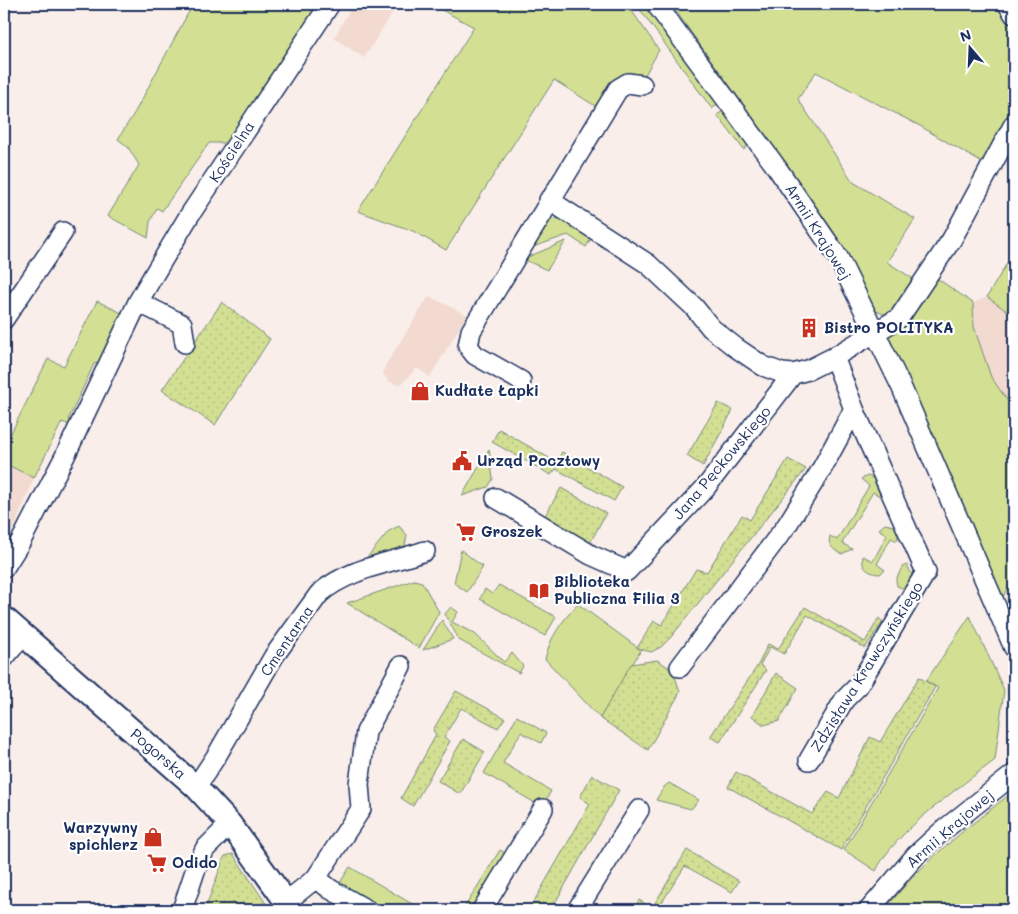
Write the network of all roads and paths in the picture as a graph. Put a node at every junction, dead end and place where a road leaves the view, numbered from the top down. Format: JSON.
{"nodes":[{"id":1,"x":330,"y":4,"type":"edge"},
{"id":2,"x":656,"y":4,"type":"edge"},
{"id":3,"x":1008,"y":4,"type":"edge"},
{"id":4,"x":1014,"y":14,"type":"edge"},
{"id":5,"x":642,"y":86,"type":"dead end"},
{"id":6,"x":1014,"y":124,"type":"edge"},
{"id":7,"x":549,"y":200,"type":"junction"},
{"id":8,"x":63,"y":232,"type":"dead end"},
{"id":9,"x":138,"y":302,"type":"junction"},
{"id":10,"x":4,"y":319,"type":"edge"},
{"id":11,"x":875,"y":332,"type":"junction"},
{"id":12,"x":184,"y":343,"type":"dead end"},
{"id":13,"x":834,"y":357,"type":"junction"},
{"id":14,"x":793,"y":374,"type":"junction"},
{"id":15,"x":522,"y":380,"type":"dead end"},
{"id":16,"x":854,"y":409,"type":"junction"},
{"id":17,"x":496,"y":498,"type":"dead end"},
{"id":18,"x":425,"y":551,"type":"dead end"},
{"id":19,"x":4,"y":568,"type":"edge"},
{"id":20,"x":4,"y":618,"type":"edge"},
{"id":21,"x":23,"y":635,"type":"junction"},
{"id":22,"x":1014,"y":648,"type":"edge"},
{"id":23,"x":4,"y":658,"type":"edge"},
{"id":24,"x":401,"y":666,"type":"dead end"},
{"id":25,"x":680,"y":667,"type":"dead end"},
{"id":26,"x":809,"y":760,"type":"dead end"},
{"id":27,"x":1014,"y":774,"type":"edge"},
{"id":28,"x":196,"y":787,"type":"junction"},
{"id":29,"x":543,"y":809,"type":"dead end"},
{"id":30,"x":639,"y":810,"type":"dead end"},
{"id":31,"x":230,"y":824,"type":"junction"},
{"id":32,"x":316,"y":878,"type":"junction"},
{"id":33,"x":289,"y":906,"type":"edge"},
{"id":34,"x":182,"y":910,"type":"edge"},
{"id":35,"x":367,"y":910,"type":"edge"},
{"id":36,"x":482,"y":910,"type":"edge"},
{"id":37,"x":577,"y":910,"type":"edge"},
{"id":38,"x":870,"y":910,"type":"edge"}],
"edges":[{"from":1,"to":9,"type":"street","name":"Kościelna"},
{"from":2,"to":11,"type":"street","name":"Armii Krajowej"},
{"from":3,"to":4,"type":"street"},
{"from":5,"to":7,"type":"street"},
{"from":6,"to":11,"type":"street"},
{"from":7,"to":14,"type":"street"},
{"from":7,"to":15,"type":"street"},
{"from":8,"to":10,"type":"street"},
{"from":9,"to":12,"type":"street"},
{"from":9,"to":19,"type":"street","name":"Kościelna"},
{"from":11,"to":13,"type":"street"},
{"from":11,"to":22,"type":"street","name":"Armii Krajowej"},
{"from":13,"to":14,"type":"street"},
{"from":13,"to":16,"type":"street","name":"Zdzisława Krawczyńskiego"},
{"from":14,"to":17,"type":"street","name":"Jana Pęckowskiego"},
{"from":16,"to":25,"type":"street"},
{"from":16,"to":26,"type":"street","name":"Zdzisława Krawczyńskiego"},
{"from":18,"to":28,"type":"street","name":"Cmentarna"},
{"from":20,"to":21,"type":"street","name":"Pogorska"},
{"from":21,"to":23,"type":"street"},
{"from":21,"to":28,"type":"street","name":"Pogorska"},
{"from":24,"to":32,"type":"street"},
{"from":27,"to":38,"type":"street","name":"Armii Krajowej"},
{"from":28,"to":31,"type":"street","name":"Pogorska"},
{"from":29,"to":36,"type":"street"},
{"from":30,"to":37,"type":"street"},
{"from":31,"to":33,"type":"street","name":"Pogorska"},
{"from":31,"to":34,"type":"street"},
{"from":32,"to":33,"type":"street"},
{"from":32,"to":35,"type":"street"}]}
